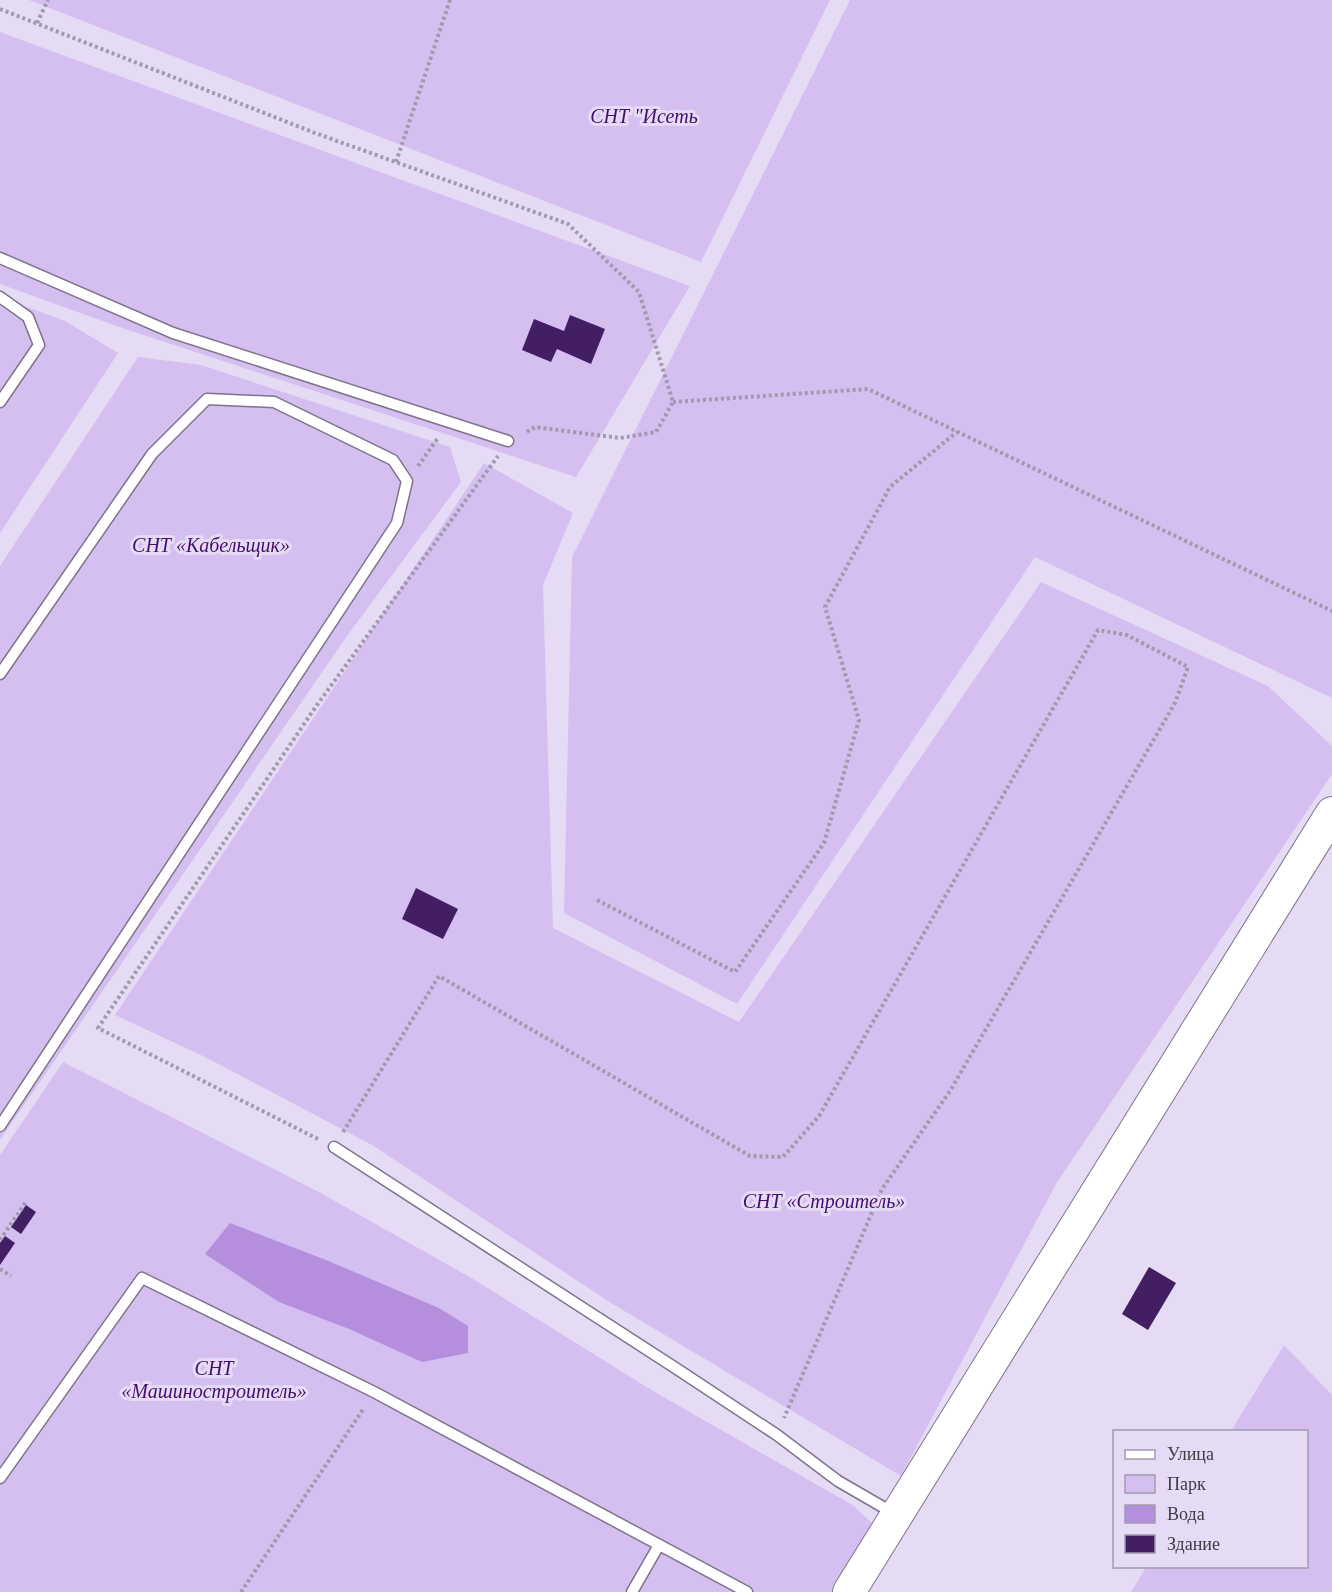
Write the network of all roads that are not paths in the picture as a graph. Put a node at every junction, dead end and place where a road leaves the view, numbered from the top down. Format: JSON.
{"nodes":[{"id":1,"x":0,"y":258,"type":"edge"},
{"id":2,"x":0,"y":297,"type":"edge"},
{"id":3,"x":0,"y":402,"type":"edge"},
{"id":4,"x":508,"y":441,"type":"road end"},
{"id":5,"x":0,"y":674,"type":"edge"},
{"id":6,"x":1332,"y":813,"type":"edge"},
{"id":7,"x":0,"y":1126,"type":"edge"},
{"id":8,"x":334,"y":1147,"type":"road end"},
{"id":9,"x":0,"y":1478,"type":"edge"},
{"id":10,"x":898,"y":1515,"type":"junction"},
{"id":11,"x":659,"y":1545,"type":"junction"},
{"id":12,"x":632,"y":1592,"type":"edge"},
{"id":13,"x":747,"y":1592,"type":"edge"},
{"id":14,"x":849,"y":1592,"type":"edge"}],
"edges":[{"from":1,"to":4,"type":"lane"},
{"from":2,"to":3,"type":"lane"},
{"from":5,"to":7,"type":"lane"},
{"from":6,"to":10,"type":"street"},
{"from":8,"to":10,"type":"lane"},
{"from":9,"to":11,"type":"lane"},
{"from":10,"to":14,"type":"street"},
{"from":11,"to":12,"type":"lane"},
{"from":11,"to":13,"type":"lane"}]}
